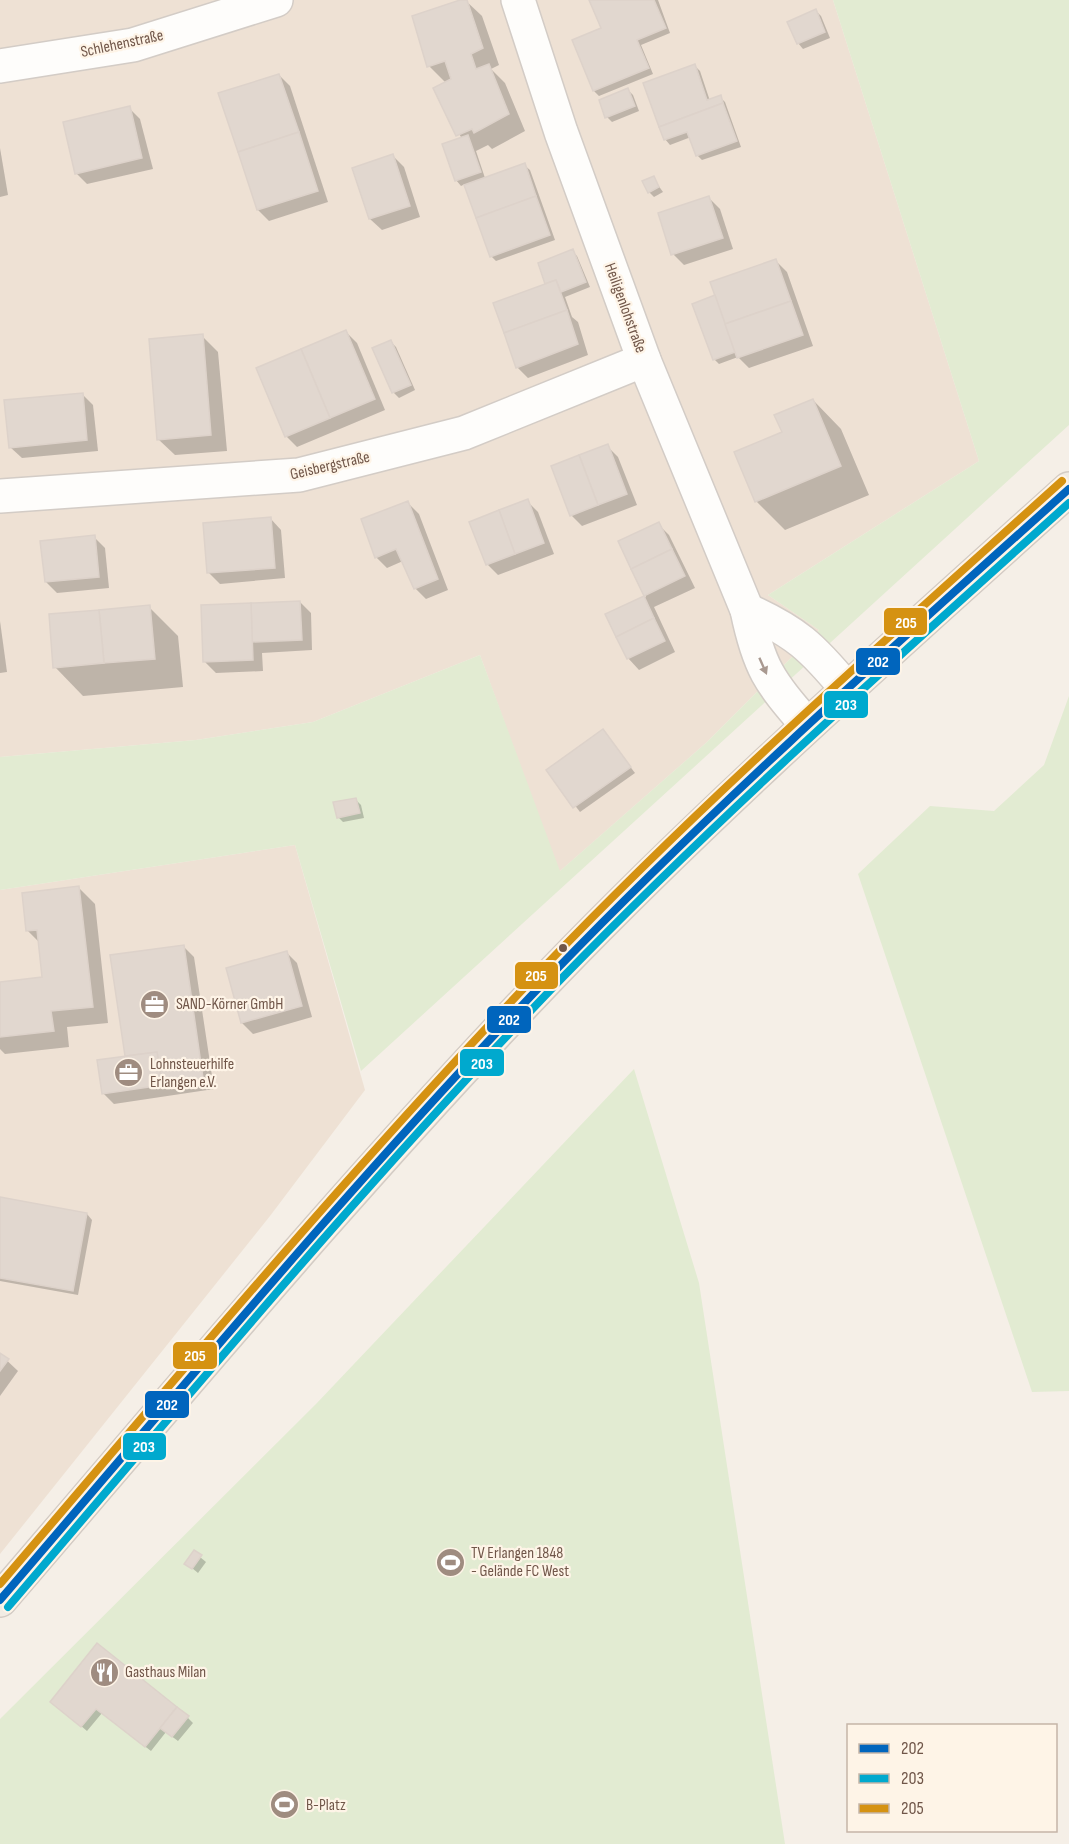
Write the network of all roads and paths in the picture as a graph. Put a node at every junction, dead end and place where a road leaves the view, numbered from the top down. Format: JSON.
{"nodes":[{"id":1,"x":276,"y":0,"type":"edge"},
{"id":2,"x":518,"y":0,"type":"edge"},
{"id":3,"x":0,"y":66,"type":"edge"},
{"id":4,"x":644,"y":360,"type":"junction"},
{"id":5,"x":1069,"y":489,"type":"edge"},
{"id":6,"x":0,"y":496,"type":"edge"},
{"id":7,"x":747,"y":610,"type":"junction"},
{"id":8,"x":846,"y":688,"type":"junction"},
{"id":9,"x":807,"y":725,"type":"junction"},
{"id":10,"x":0,"y":1600,"type":"edge"}],
"edges":[{"from":1,"to":3,"type":"street","name":"Schlehenstraße"},
{"from":2,"to":4,"type":"street","name":"Heiligenlohstraße"},
{"from":4,"to":6,"type":"street","name":"Geisbergstraße"},
{"from":4,"to":7,"type":"street","name":"Heiligenlohstraße"},
{"from":5,"to":8,"type":"main road"},
{"from":7,"to":8,"type":"street"},
{"from":7,"to":9,"type":"street","name":"Heiligenlohstraße","one_way":true},
{"from":8,"to":9,"type":"main road"},
{"from":9,"to":10,"type":"main road"}]}
